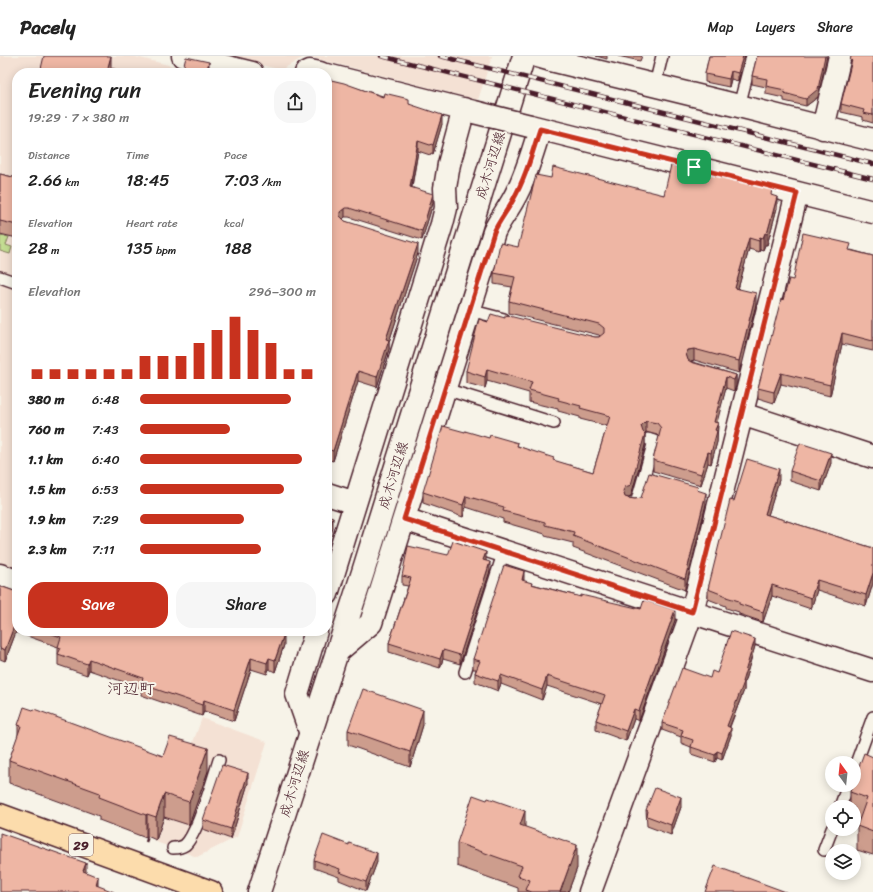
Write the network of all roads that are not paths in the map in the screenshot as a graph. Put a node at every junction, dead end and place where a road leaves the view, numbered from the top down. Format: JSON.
{"nodes":[{"id":1,"x":183,"y":56,"type":"edge"},
{"id":2,"x":524,"y":56,"type":"edge"},
{"id":3,"x":662,"y":56,"type":"edge"},
{"id":4,"x":752,"y":56,"type":"edge"},
{"id":5,"x":840,"y":56,"type":"edge"},
{"id":6,"x":552,"y":58,"type":"edge"},
{"id":7,"x":232,"y":68,"type":"edge"},
{"id":8,"x":332,"y":76,"type":"edge"},
{"id":9,"x":655,"y":85,"type":"junction"},
{"id":10,"x":739,"y":106,"type":"junction"},
{"id":11,"x":469,"y":110,"type":"junction"},
{"id":12,"x":535,"y":127,"type":"junction"},
{"id":13,"x":823,"y":128,"type":"junction"},
{"id":14,"x":873,"y":140,"type":"edge"},
{"id":15,"x":797,"y":193,"type":"junction"},
{"id":16,"x":873,"y":212,"type":"edge"},
{"id":17,"x":0,"y":277,"type":"edge"},
{"id":18,"x":12,"y":281,"type":"edge"},
{"id":19,"x":469,"y":310,"type":"junction"},
{"id":20,"x":514,"y":321,"type":"edge"},
{"id":21,"x":445,"y":390,"type":"junction"},
{"id":22,"x":742,"y":414,"type":"junction"},
{"id":23,"x":554,"y":423,"type":"dead end"},
{"id":24,"x":648,"y":439,"type":"dead end"},
{"id":25,"x":873,"y":457,"type":"edge"},
{"id":26,"x":332,"y":496,"type":"edge"},
{"id":27,"x":630,"y":502,"type":"edge"},
{"id":28,"x":355,"y":503,"type":"junction"},
{"id":29,"x":404,"y":519,"type":"junction"},
{"id":30,"x":504,"y":551,"type":"junction"},
{"id":31,"x":0,"y":575,"type":"edge"},
{"id":32,"x":332,"y":578,"type":"edge"},
{"id":33,"x":12,"y":579,"type":"edge"},
{"id":34,"x":692,"y":612,"type":"junction"},
{"id":35,"x":314,"y":636,"type":"edge"},
{"id":36,"x":337,"y":652,"type":"junction"},
{"id":37,"x":873,"y":671,"type":"edge"},
{"id":38,"x":465,"y":672,"type":"dead end"},
{"id":39,"x":873,"y":717,"type":"edge"},
{"id":40,"x":310,"y":731,"type":"junction"},
{"id":41,"x":859,"y":756,"type":"edge"},
{"id":42,"x":219,"y":760,"type":"dead end"},
{"id":43,"x":0,"y":815,"type":"edge"},
{"id":44,"x":829,"y":836,"type":"edge"},
{"id":45,"x":173,"y":848,"type":"dead end"},
{"id":46,"x":824,"y":850,"type":"dead end"},
{"id":47,"x":210,"y":892,"type":"edge"},
{"id":48,"x":259,"y":892,"type":"edge"},
{"id":49,"x":590,"y":892,"type":"edge"}],
"edges":[{"from":1,"to":7,"type":"street"},
{"from":2,"to":36,"type":"street","name":"成木河辺線"},
{"from":3,"to":9,"type":"lane"},
{"from":4,"to":10,"type":"lane"},
{"from":5,"to":13,"type":"street"},
{"from":6,"to":9,"type":"street"},
{"from":8,"to":11,"type":"street"},
{"from":9,"to":10,"type":"street"},
{"from":10,"to":13,"type":"street"},
{"from":11,"to":12,"type":"street","bridge":true},
{"from":11,"to":28,"type":"street"},
{"from":12,"to":15,"type":"street"},
{"from":12,"to":19,"type":"street"},
{"from":13,"to":14,"type":"street"},
{"from":15,"to":16,"type":"street"},
{"from":15,"to":22,"type":"street"},
{"from":17,"to":18,"type":"lane"},
{"from":19,"to":20,"type":"lane"},
{"from":19,"to":21,"type":"street"},
{"from":21,"to":23,"type":"lane"},
{"from":21,"to":29,"type":"street"},
{"from":22,"to":25,"type":"street"},
{"from":22,"to":34,"type":"street"},
{"from":24,"to":27,"type":"lane"},
{"from":26,"to":28,"type":"street"},
{"from":28,"to":32,"type":"street"},
{"from":29,"to":30,"type":"street"},
{"from":29,"to":36,"type":"street"},
{"from":30,"to":34,"type":"street"},
{"from":30,"to":38,"type":"lane"},
{"from":31,"to":33,"type":"street"},
{"from":34,"to":37,"type":"street"},
{"from":34,"to":49,"type":"street"},
{"from":35,"to":40,"type":"street"},
{"from":36,"to":40,"type":"street","name":"成木河辺線"},
{"from":39,"to":41,"type":"lane"},
{"from":40,"to":48,"type":"street","name":"成木河辺線"},
{"from":42,"to":45,"type":"lane"},
{"from":43,"to":47,"type":"main road","number":"29"},
{"from":44,"to":46,"type":"lane"}]}
